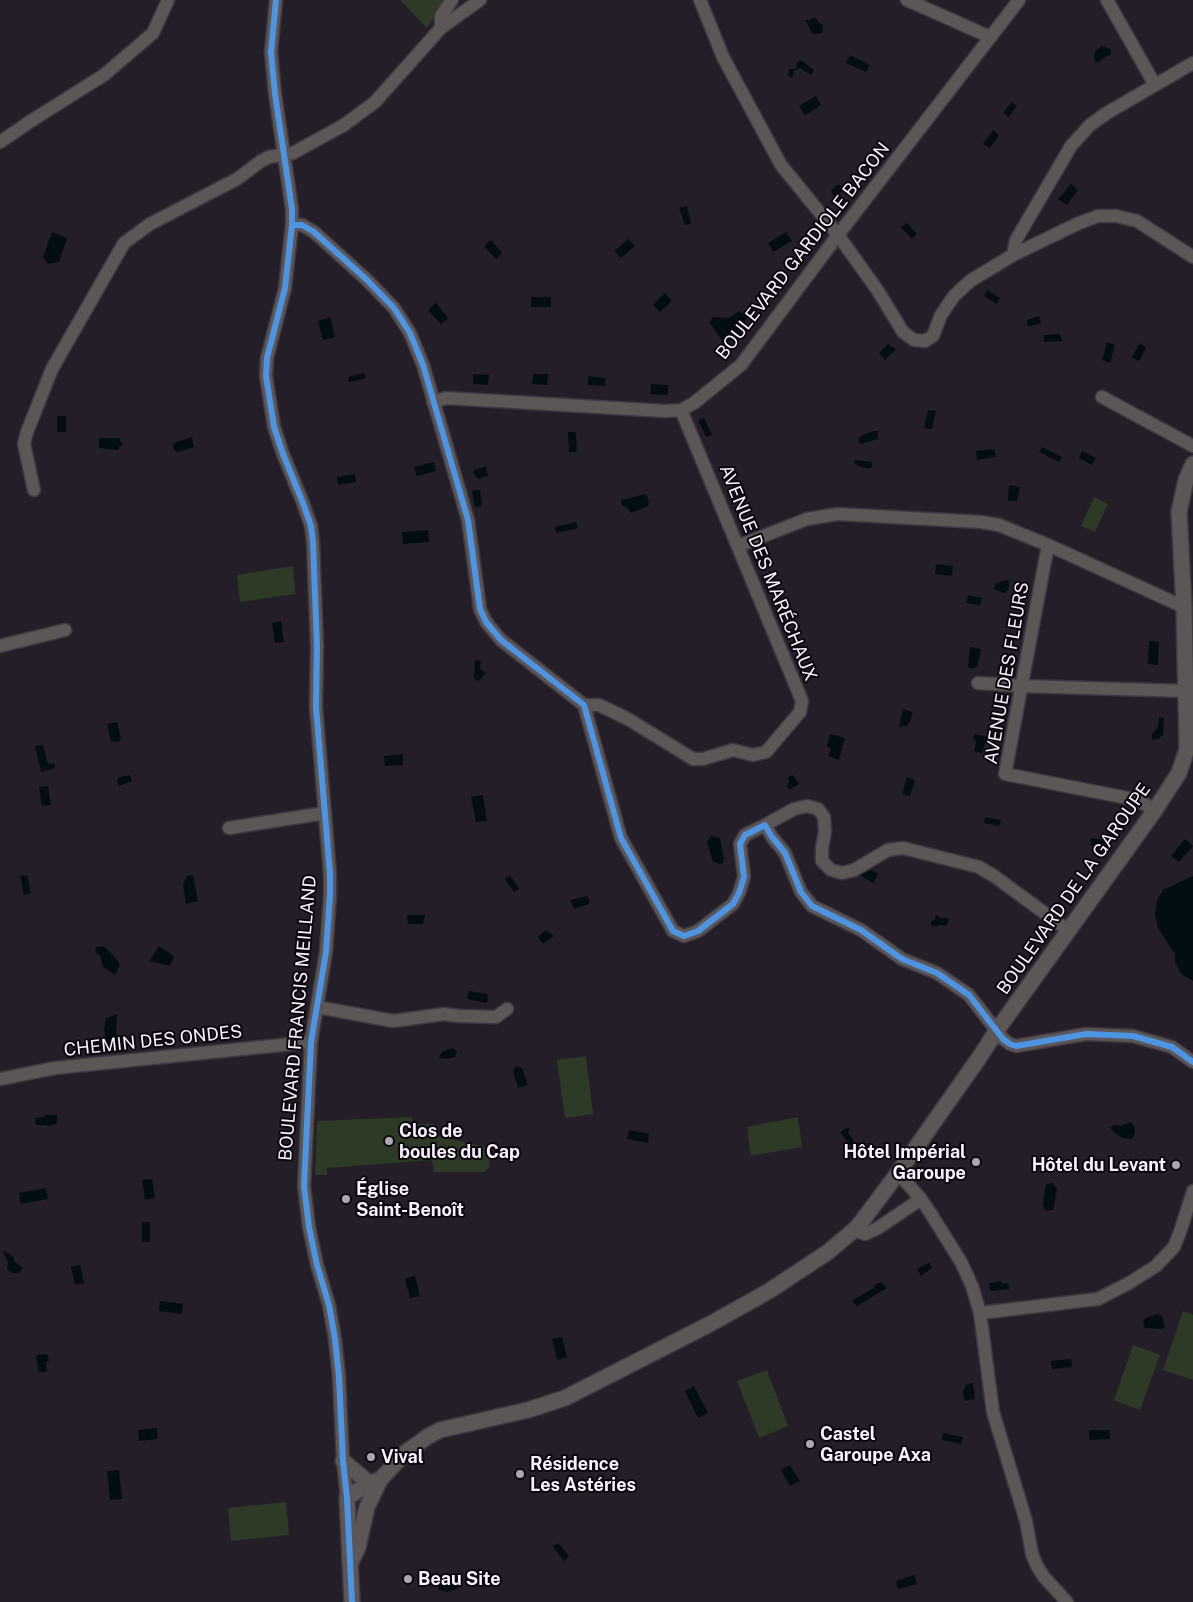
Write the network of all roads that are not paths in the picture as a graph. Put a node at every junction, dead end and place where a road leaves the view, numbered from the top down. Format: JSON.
{"nodes":[{"id":1,"x":168,"y":0,"type":"edge"},
{"id":2,"x":276,"y":0,"type":"edge"},
{"id":3,"x":452,"y":0,"type":"edge"},
{"id":4,"x":480,"y":0,"type":"edge"},
{"id":5,"x":700,"y":0,"type":"edge"},
{"id":6,"x":907,"y":0,"type":"edge"},
{"id":7,"x":1019,"y":0,"type":"edge"},
{"id":8,"x":1107,"y":0,"type":"edge"},
{"id":9,"x":441,"y":28,"type":"junction"},
{"id":10,"x":990,"y":37,"type":"junction"},
{"id":11,"x":1193,"y":63,"type":"edge"},
{"id":12,"x":1155,"y":85,"type":"junction"},
{"id":13,"x":0,"y":142,"type":"edge"},
{"id":14,"x":284,"y":154,"type":"junction"},
{"id":15,"x":292,"y":225,"type":"junction"},
{"id":16,"x":838,"y":235,"type":"junction"},
{"id":17,"x":1013,"y":255,"type":"junction"},
{"id":18,"x":1193,"y":257,"type":"edge"},
{"id":19,"x":1102,"y":397,"type":"dead end"},
{"id":20,"x":433,"y":402,"type":"junction"},
{"id":21,"x":682,"y":410,"type":"junction"},
{"id":22,"x":1193,"y":446,"type":"edge"},
{"id":23,"x":1193,"y":464,"type":"edge"},
{"id":24,"x":34,"y":490,"type":"dead end"},
{"id":25,"x":1048,"y":545,"type":"junction"},
{"id":26,"x":738,"y":546,"type":"junction"},
{"id":27,"x":1184,"y":607,"type":"junction"},
{"id":28,"x":65,"y":630,"type":"dead end"},
{"id":29,"x":0,"y":646,"type":"edge"},
{"id":30,"x":978,"y":683,"type":"dead end"},
{"id":31,"x":1021,"y":686,"type":"junction"},
{"id":32,"x":1185,"y":691,"type":"junction"},
{"id":33,"x":584,"y":705,"type":"junction"},
{"id":34,"x":1155,"y":810,"type":"junction"},
{"id":35,"x":325,"y":813,"type":"junction"},
{"id":36,"x":765,"y":825,"type":"junction"},
{"id":37,"x":229,"y":828,"type":"dead end"},
{"id":38,"x":1069,"y":931,"type":"junction"},
{"id":39,"x":317,"y":1007,"type":"junction"},
{"id":40,"x":507,"y":1008,"type":"dead end"},
{"id":41,"x":997,"y":1030,"type":"junction"},
{"id":42,"x":311,"y":1042,"type":"junction"},
{"id":43,"x":1193,"y":1062,"type":"edge"},
{"id":44,"x":0,"y":1079,"type":"edge"},
{"id":45,"x":898,"y":1173,"type":"junction"},
{"id":46,"x":1193,"y":1192,"type":"edge"},
{"id":47,"x":920,"y":1199,"type":"junction"},
{"id":48,"x":854,"y":1230,"type":"junction"},
{"id":49,"x":980,"y":1313,"type":"junction"},
{"id":50,"x":343,"y":1462,"type":"junction"},
{"id":51,"x":374,"y":1481,"type":"junction"},
{"id":52,"x":348,"y":1504,"type":"junction"},
{"id":53,"x":366,"y":1507,"type":"junction"},
{"id":54,"x":351,"y":1562,"type":"junction"},
{"id":55,"x":352,"y":1602,"type":"edge"},
{"id":56,"x":1067,"y":1602,"type":"edge"}],
"edges":[{"from":1,"to":13,"type":"street"},
{"from":2,"to":14,"type":"street","name":"BOULEVARD FRANCIS MEILLAND"},
{"from":3,"to":9,"type":"street"},
{"from":4,"to":9,"type":"street"},
{"from":5,"to":16,"type":"street"},
{"from":6,"to":10,"type":"street"},
{"from":7,"to":10,"type":"street","name":"BOULEVARD GARDIOLE BACON"},
{"from":8,"to":12,"type":"street"},
{"from":9,"to":14,"type":"street"},
{"from":10,"to":16,"type":"street","name":"BOULEVARD GARDIOLE BACON"},
{"from":11,"to":12,"type":"street"},
{"from":12,"to":17,"type":"street"},
{"from":14,"to":15,"type":"street","name":"BOULEVARD FRANCIS MEILLAND"},
{"from":14,"to":24,"type":"street"},
{"from":15,"to":20,"type":"street"},
{"from":15,"to":35,"type":"street","name":"BOULEVARD FRANCIS MEILLAND"},
{"from":16,"to":17,"type":"street"},
{"from":16,"to":21,"type":"street","name":"BOULEVARD GARDIOLE BACON"},
{"from":17,"to":18,"type":"street"},
{"from":19,"to":22,"type":"street"},
{"from":20,"to":21,"type":"street"},
{"from":20,"to":33,"type":"street"},
{"from":21,"to":26,"type":"street","name":"AVENUE DES MARÉCHAUX"},
{"from":23,"to":27,"type":"street","name":"BOULEVARD DE LA GAROUPE"},
{"from":25,"to":26,"type":"street"},
{"from":25,"to":27,"type":"street"},
{"from":25,"to":31,"type":"street","name":"AVENUE DES FLEURS"},
{"from":26,"to":33,"type":"street","name":"AVENUE DES MARÉCHAUX"},
{"from":27,"to":32,"type":"street","name":"BOULEVARD DE LA GAROUPE"},
{"from":28,"to":29,"type":"street"},
{"from":30,"to":31,"type":"street"},
{"from":31,"to":32,"type":"street"},
{"from":31,"to":34,"type":"street","name":"AVENUE DES FLEURS"},
{"from":32,"to":34,"type":"street","name":"BOULEVARD DE LA GAROUPE"},
{"from":33,"to":36,"type":"street"},
{"from":34,"to":38,"type":"street","name":"BOULEVARD DE LA GAROUPE"},
{"from":35,"to":37,"type":"street"},
{"from":35,"to":39,"type":"street","name":"BOULEVARD FRANCIS MEILLAND"},
{"from":36,"to":38,"type":"street"},
{"from":36,"to":41,"type":"street"},
{"from":38,"to":41,"type":"street","name":"BOULEVARD DE LA GAROUPE"},
{"from":39,"to":40,"type":"street"},
{"from":39,"to":42,"type":"street","name":"BOULEVARD FRANCIS MEILLAND"},
{"from":41,"to":43,"type":"street"},
{"from":41,"to":45,"type":"street","name":"BOULEVARD DE LA GAROUPE"},
{"from":42,"to":44,"type":"street","name":"CHEMIN DES ONDES"},
{"from":42,"to":50,"type":"street","name":"BOULEVARD FRANCIS MEILLAND"},
{"from":45,"to":47,"type":"street"},
{"from":45,"to":48,"type":"street","name":"BOULEVARD DE LA GAROUPE"},
{"from":46,"to":49,"type":"street"},
{"from":47,"to":48,"type":"street"},
{"from":47,"to":49,"type":"street"},
{"from":48,"to":51,"type":"street","name":"BOULEVARD DE LA GAROUPE"},
{"from":49,"to":56,"type":"street"},
{"from":50,"to":51,"type":"street"},
{"from":50,"to":52,"type":"street","name":"BOULEVARD FRANCIS MEILLAND"},
{"from":51,"to":52,"type":"street"},
{"from":51,"to":53,"type":"street","name":"BOULEVARD DE LA GAROUPE"},
{"from":52,"to":53,"type":"street"},
{"from":52,"to":54,"type":"street","name":"BOULEVARD FRANCIS MEILLAND"},
{"from":53,"to":54,"type":"street","name":"BOULEVARD DE LA GAROUPE"},
{"from":54,"to":55,"type":"street","name":"BOULEVARD FRANCIS MEILLAND"}]}
